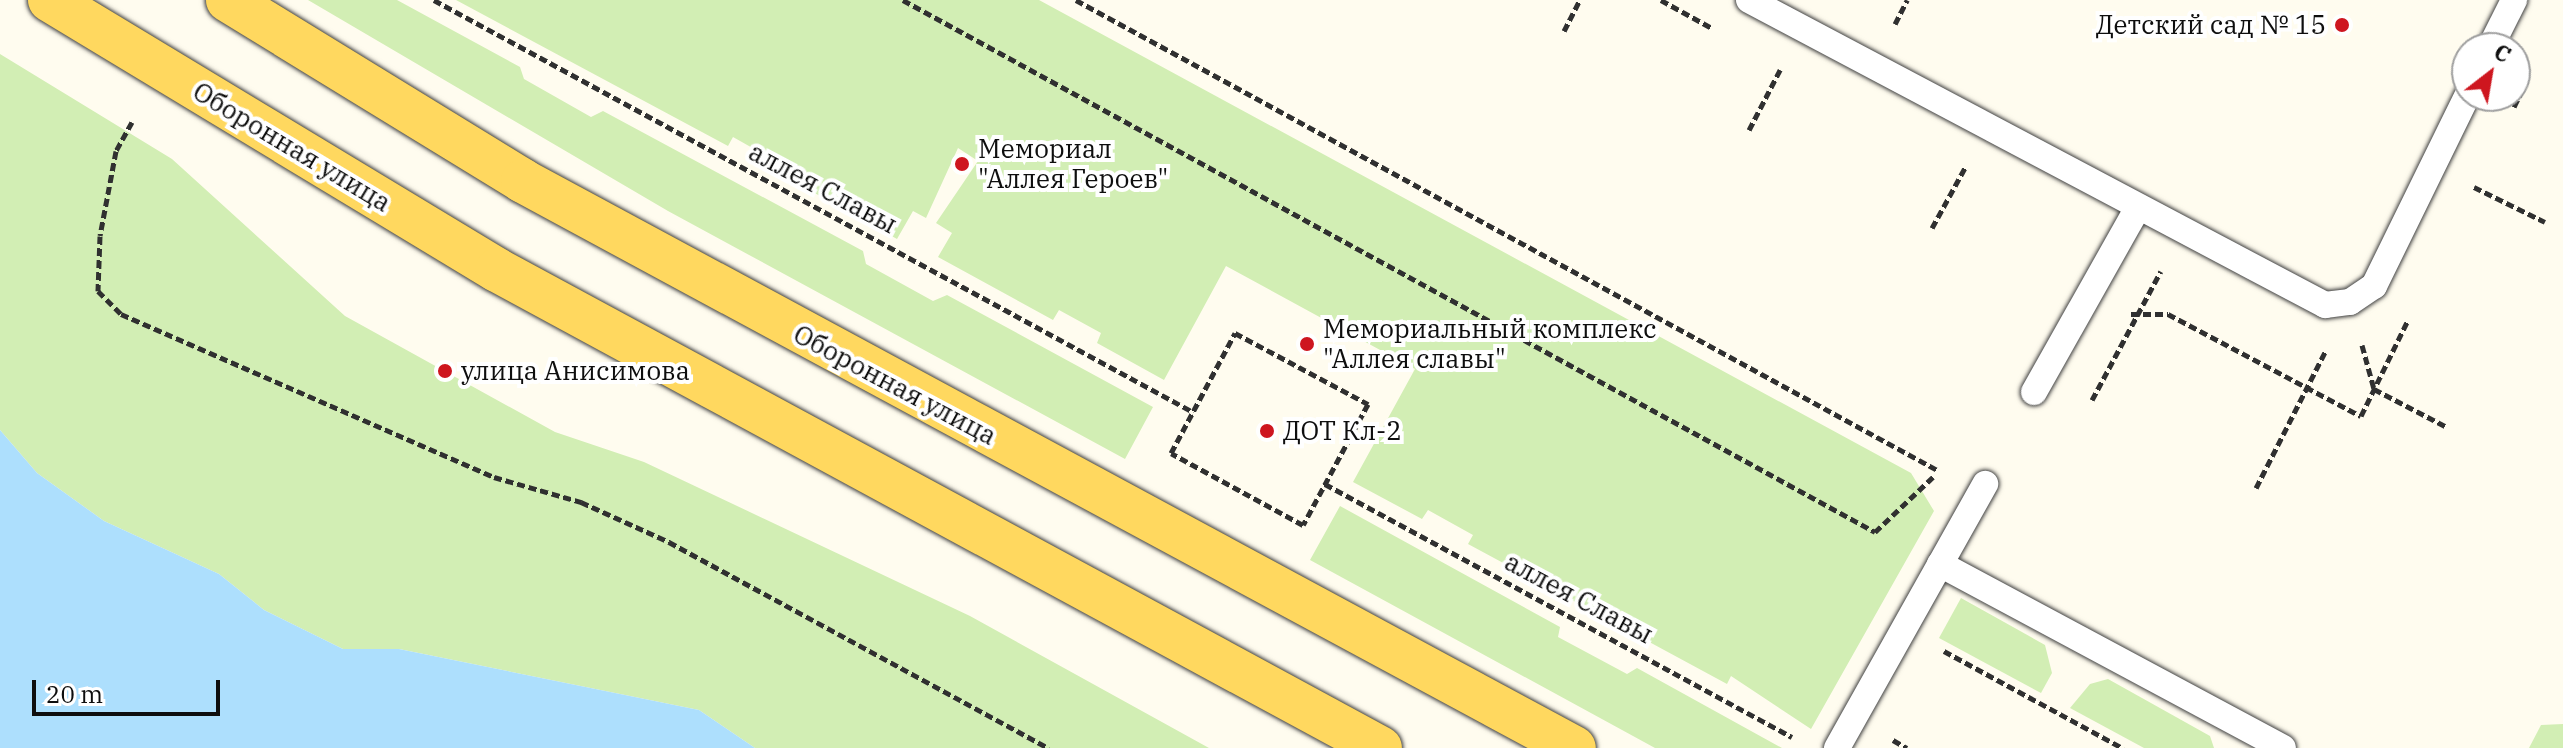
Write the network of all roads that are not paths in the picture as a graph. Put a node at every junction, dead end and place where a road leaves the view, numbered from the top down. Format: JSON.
{"nodes":[{"id":1,"x":50,"y":0,"type":"edge"},
{"id":2,"x":228,"y":0,"type":"edge"},
{"id":3,"x":1749,"y":0,"type":"edge"},
{"id":4,"x":2514,"y":0,"type":"edge"},
{"id":5,"x":2498,"y":32,"type":"edge"},
{"id":6,"x":2459,"y":112,"type":"edge"},
{"id":7,"x":2137,"y":209,"type":"junction"},
{"id":8,"x":2034,"y":392,"type":"dead end"},
{"id":9,"x":1983,"y":488,"type":"road end"},
{"id":10,"x":1940,"y":564,"type":"junction"},
{"id":11,"x":1380,"y":748,"type":"edge"},
{"id":12,"x":1574,"y":748,"type":"edge"},
{"id":13,"x":1837,"y":748,"type":"edge"},
{"id":14,"x":2283,"y":748,"type":"edge"}],
"edges":[{"from":1,"to":11,"type":"main road","name":"Оборонная улица"},
{"from":2,"to":12,"type":"main road","name":"Оборонная улица"},
{"from":3,"to":7,"type":"lane"},
{"from":4,"to":5,"type":"lane"},
{"from":6,"to":7,"type":"lane"},
{"from":7,"to":8,"type":"lane"},
{"from":9,"to":10,"type":"lane"},
{"from":10,"to":13,"type":"lane"},
{"from":10,"to":14,"type":"lane"}]}
